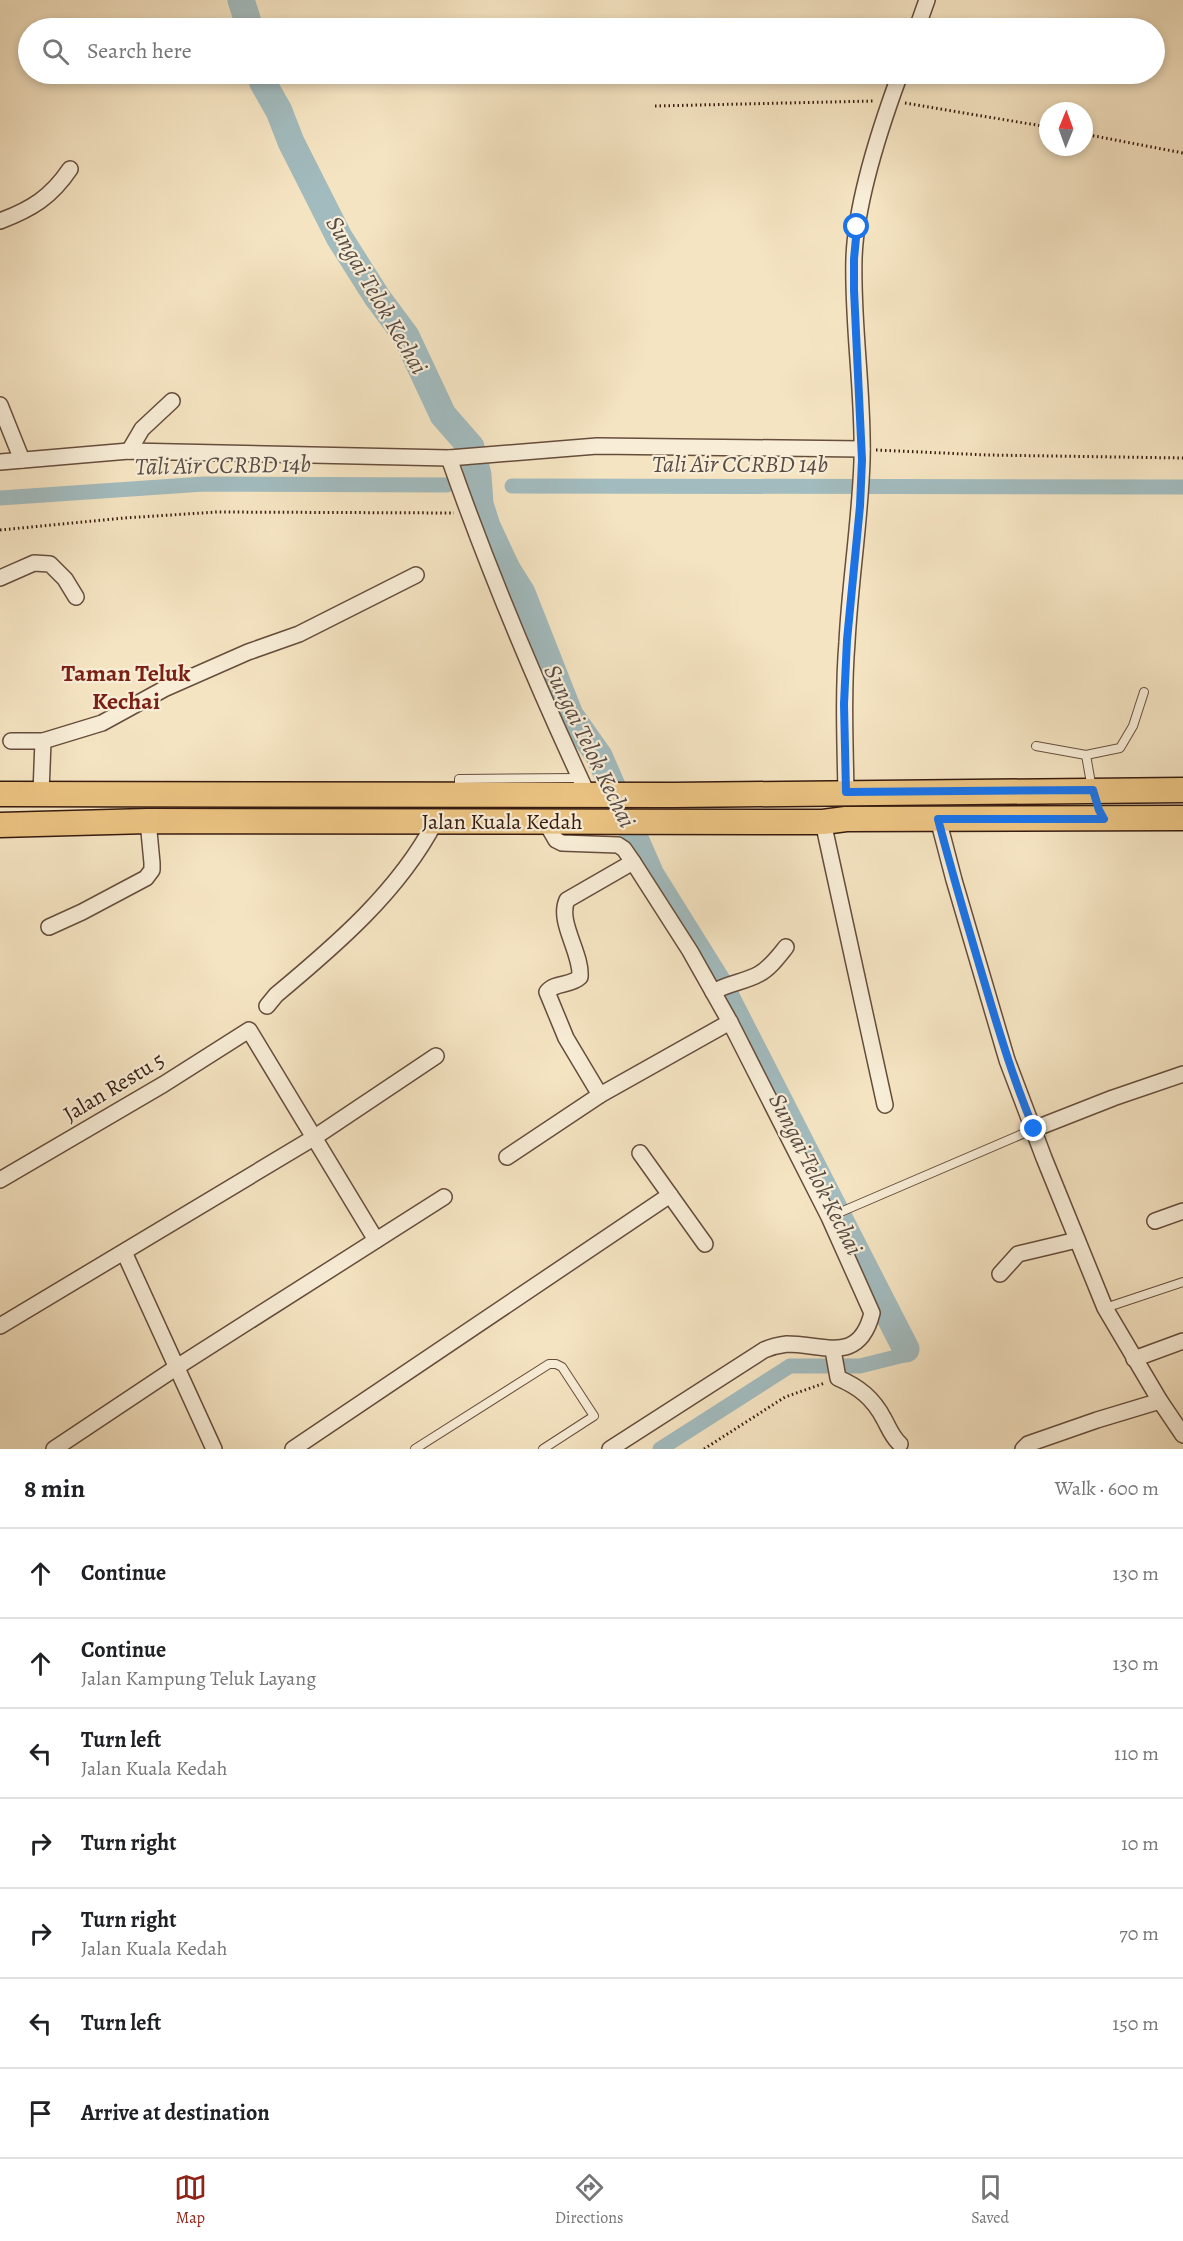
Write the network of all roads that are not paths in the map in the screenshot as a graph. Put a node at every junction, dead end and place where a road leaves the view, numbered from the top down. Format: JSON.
{"nodes":[{"id":1,"x":927,"y":0,"type":"edge"},
{"id":2,"x":921,"y":18,"type":"edge"},
{"id":3,"x":896,"y":84,"type":"edge"},
{"id":4,"x":70,"y":169,"type":"dead end"},
{"id":5,"x":0,"y":221,"type":"edge"},
{"id":6,"x":172,"y":401,"type":"dead end"},
{"id":7,"x":0,"y":405,"type":"edge"},
{"id":8,"x":129,"y":451,"type":"junction"},
{"id":9,"x":862,"y":455,"type":"junction"},
{"id":10,"x":456,"y":458,"type":"junction"},
{"id":11,"x":22,"y":460,"type":"junction"},
{"id":12,"x":0,"y":462,"type":"edge"},
{"id":13,"x":416,"y":575,"type":"dead end"},
{"id":14,"x":0,"y":578,"type":"edge"},
{"id":15,"x":76,"y":597,"type":"dead end"},
{"id":16,"x":1144,"y":692,"type":"dead end"},
{"id":17,"x":11,"y":741,"type":"dead end"},
{"id":18,"x":43,"y":741,"type":"junction"},
{"id":19,"x":1036,"y":746,"type":"dead end"},
{"id":20,"x":1086,"y":755,"type":"junction"},
{"id":21,"x":586,"y":788,"type":"junction"},
{"id":22,"x":1093,"y":790,"type":"junction"},
{"id":23,"x":1183,"y":790,"type":"edge"},
{"id":24,"x":846,"y":792,"type":"junction"},
{"id":25,"x":41,"y":793,"type":"junction"},
{"id":26,"x":0,"y":794,"type":"edge"},
{"id":27,"x":1183,"y":818,"type":"edge"},
{"id":28,"x":938,"y":819,"type":"junction"},
{"id":29,"x":1104,"y":819,"type":"junction"},
{"id":30,"x":148,"y":821,"type":"junction"},
{"id":31,"x":545,"y":821,"type":"junction"},
{"id":32,"x":435,"y":822,"type":"junction"},
{"id":33,"x":823,"y":822,"type":"junction"},
{"id":34,"x":0,"y":825,"type":"edge"},
{"id":35,"x":633,"y":862,"type":"junction"},
{"id":36,"x":49,"y":927,"type":"dead end"},
{"id":37,"x":786,"y":946,"type":"dead end"},
{"id":38,"x":720,"y":988,"type":"junction"},
{"id":39,"x":267,"y":1006,"type":"dead end"},
{"id":40,"x":730,"y":1022,"type":"junction"},
{"id":41,"x":436,"y":1056,"type":"dead end"},
{"id":42,"x":1183,"y":1074,"type":"edge"},
{"id":43,"x":600,"y":1095,"type":"junction"},
{"id":44,"x":885,"y":1105,"type":"dead end"},
{"id":45,"x":1034,"y":1129,"type":"junction"},
{"id":46,"x":315,"y":1137,"type":"junction"},
{"id":47,"x":640,"y":1153,"type":"dead end"},
{"id":48,"x":507,"y":1157,"type":"dead end"},
{"id":49,"x":0,"y":1180,"type":"edge"},
{"id":50,"x":670,"y":1195,"type":"junction"},
{"id":51,"x":444,"y":1197,"type":"dead end"},
{"id":52,"x":1183,"y":1211,"type":"edge"},
{"id":53,"x":831,"y":1216,"type":"junction"},
{"id":54,"x":1155,"y":1221,"type":"dead end"},
{"id":55,"x":376,"y":1240,"type":"junction"},
{"id":56,"x":1077,"y":1240,"type":"junction"},
{"id":57,"x":705,"y":1244,"type":"dead end"},
{"id":58,"x":124,"y":1252,"type":"junction"},
{"id":59,"x":1000,"y":1274,"type":"dead end"},
{"id":60,"x":1183,"y":1282,"type":"edge"},
{"id":61,"x":1105,"y":1308,"type":"junction"},
{"id":62,"x":0,"y":1326,"type":"edge"},
{"id":63,"x":1183,"y":1341,"type":"edge"},
{"id":64,"x":834,"y":1352,"type":"junction"},
{"id":65,"x":1134,"y":1359,"type":"junction"},
{"id":66,"x":177,"y":1367,"type":"junction"},
{"id":67,"x":1160,"y":1401,"type":"junction"},
{"id":68,"x":1183,"y":1435,"type":"edge"},
{"id":69,"x":900,"y":1444,"type":"dead end"},
{"id":70,"x":57,"y":1448,"type":"edge"},
{"id":71,"x":214,"y":1449,"type":"edge"},
{"id":72,"x":294,"y":1449,"type":"edge"},
{"id":73,"x":415,"y":1449,"type":"edge"},
{"id":74,"x":543,"y":1449,"type":"edge"},
{"id":75,"x":610,"y":1449,"type":"edge"},
{"id":76,"x":1023,"y":1449,"type":"edge"}],
"edges":[{"from":1,"to":2,"type":"street"},
{"from":3,"to":9,"type":"street"},
{"from":4,"to":5,"type":"street"},
{"from":6,"to":8,"type":"street"},
{"from":7,"to":11,"type":"street"},
{"from":8,"to":10,"type":"street"},
{"from":8,"to":11,"type":"street"},
{"from":9,"to":10,"type":"street"},
{"from":9,"to":24,"type":"street"},
{"from":10,"to":21,"type":"street"},
{"from":11,"to":12,"type":"street"},
{"from":13,"to":18,"type":"street"},
{"from":14,"to":15,"type":"street"},
{"from":16,"to":20,"type":"lane"},
{"from":17,"to":18,"type":"street"},
{"from":18,"to":25,"type":"street"},
{"from":19,"to":20,"type":"lane"},
{"from":20,"to":22,"type":"lane"},
{"from":21,"to":24,"type":"main road","name":"Jalan Kuala Kedah"},
{"from":21,"to":25,"type":"main road","name":"Jalan Kuala Kedah"},
{"from":22,"to":23,"type":"main road","name":"Jalan Kuala Kedah"},
{"from":22,"to":24,"type":"main road","name":"Jalan Kuala Kedah"},
{"from":22,"to":29,"type":"main road"},
{"from":25,"to":26,"type":"main road","name":"Jalan Kuala Kedah"},
{"from":27,"to":29,"type":"main road","name":"Jalan Kuala Kedah"},
{"from":28,"to":29,"type":"main road","name":"Jalan Kuala Kedah"},
{"from":28,"to":33,"type":"main road","name":"Jalan Kuala Kedah"},
{"from":28,"to":45,"type":"street"},
{"from":30,"to":32,"type":"main road","name":"Jalan Kuala Kedah"},
{"from":30,"to":34,"type":"main road","name":"Jalan Kuala Kedah"},
{"from":30,"to":36,"type":"street"},
{"from":31,"to":32,"type":"main road","name":"Jalan Kuala Kedah"},
{"from":31,"to":33,"type":"main road","name":"Jalan Kuala Kedah"},
{"from":31,"to":35,"type":"street"},
{"from":32,"to":39,"type":"street"},
{"from":33,"to":44,"type":"street"},
{"from":35,"to":38,"type":"street"},
{"from":35,"to":43,"type":"street"},
{"from":37,"to":38,"type":"street"},
{"from":38,"to":40,"type":"street"},
{"from":40,"to":43,"type":"street"},
{"from":40,"to":53,"type":"street"},
{"from":41,"to":46,"type":"street"},
{"from":42,"to":45,"type":"street"},
{"from":43,"to":48,"type":"street"},
{"from":45,"to":53,"type":"lane"},
{"from":45,"to":56,"type":"street"},
{"from":46,"to":49,"type":"street","name":"Jalan Restu 5"},
{"from":46,"to":55,"type":"street"},
{"from":46,"to":58,"type":"street"},
{"from":47,"to":50,"type":"street"},
{"from":50,"to":57,"type":"street"},
{"from":50,"to":72,"type":"street"},
{"from":51,"to":55,"type":"street"},
{"from":52,"to":54,"type":"street"},
{"from":53,"to":64,"type":"street"},
{"from":55,"to":66,"type":"street"},
{"from":56,"to":59,"type":"street"},
{"from":56,"to":61,"type":"street"},
{"from":58,"to":62,"type":"street"},
{"from":58,"to":66,"type":"street"},
{"from":60,"to":61,"type":"lane"},
{"from":61,"to":65,"type":"street"},
{"from":63,"to":65,"type":"street"},
{"from":64,"to":69,"type":"street"},
{"from":64,"to":75,"type":"street"},
{"from":65,"to":67,"type":"street"},
{"from":66,"to":70,"type":"street"},
{"from":66,"to":71,"type":"street"},
{"from":67,"to":68,"type":"street"},
{"from":67,"to":76,"type":"street"},
{"from":73,"to":74,"type":"lane"}]}
